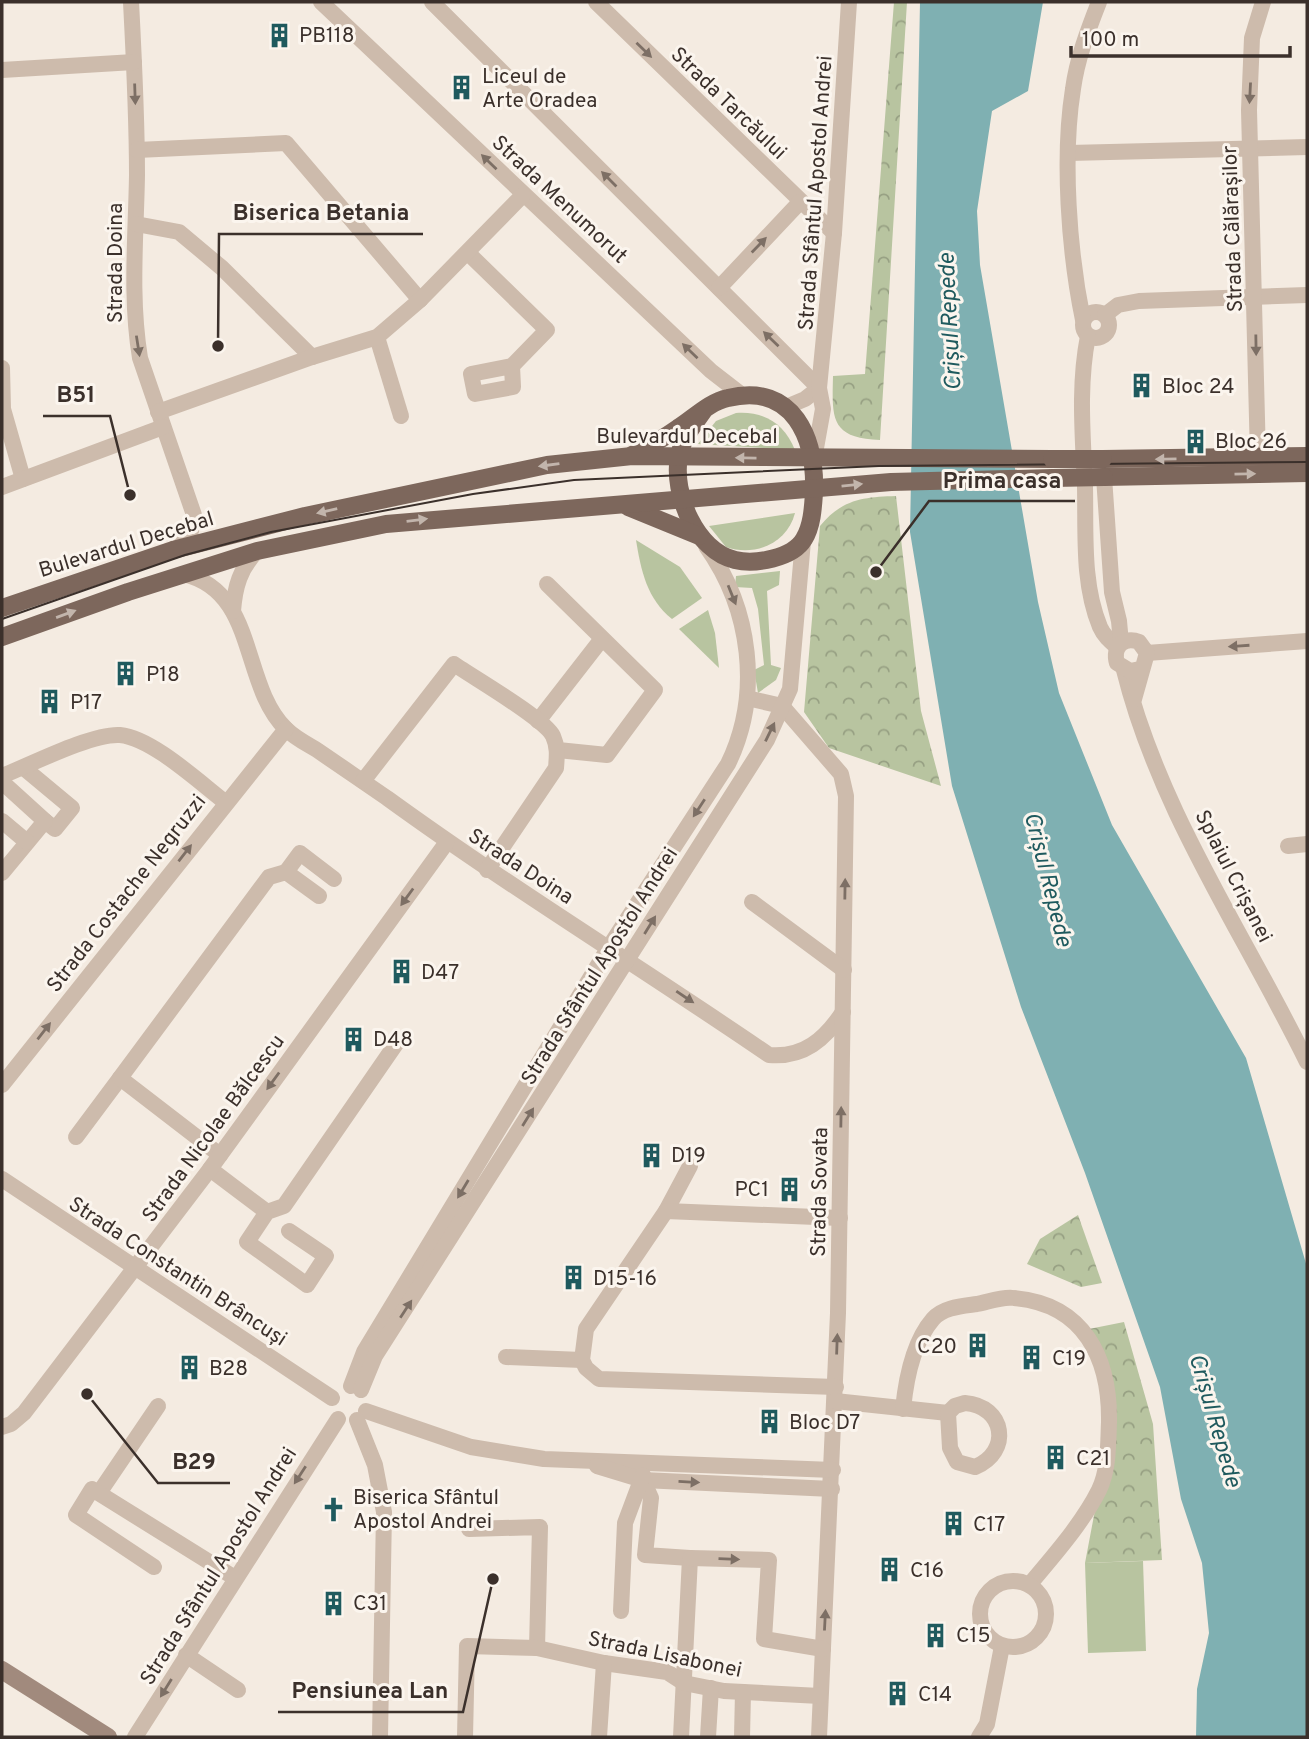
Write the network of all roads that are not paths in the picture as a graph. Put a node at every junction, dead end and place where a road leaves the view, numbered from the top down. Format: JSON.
{"nodes":[{"id":1,"x":131,"y":2,"type":"edge"},
{"id":2,"x":321,"y":2,"type":"edge"},
{"id":3,"x":432,"y":2,"type":"edge"},
{"id":4,"x":596,"y":2,"type":"edge"},
{"id":5,"x":849,"y":2,"type":"edge"},
{"id":6,"x":1099,"y":2,"type":"edge"},
{"id":7,"x":1263,"y":2,"type":"edge"},
{"id":8,"x":134,"y":62,"type":"junction"},
{"id":9,"x":2,"y":70,"type":"edge"},
{"id":10,"x":1307,"y":147,"type":"edge"},
{"id":11,"x":1251,"y":148,"type":"junction"},
{"id":12,"x":137,"y":149,"type":"junction"},
{"id":13,"x":1069,"y":153,"type":"junction"},
{"id":14,"x":523,"y":194,"type":"junction"},
{"id":15,"x":800,"y":202,"type":"junction"},
{"id":16,"x":136,"y":224,"type":"junction"},
{"id":17,"x":834,"y":233,"type":"junction"},
{"id":18,"x":468,"y":253,"type":"junction"},
{"id":19,"x":719,"y":288,"type":"junction"},
{"id":20,"x":1307,"y":295,"type":"edge"},
{"id":21,"x":1255,"y":296,"type":"junction"},
{"id":22,"x":420,"y":300,"type":"junction"},
{"id":23,"x":1105,"y":316,"type":"junction"},
{"id":24,"x":1086,"y":328,"type":"junction"},
{"id":25,"x":377,"y":337,"type":"junction"},
{"id":26,"x":312,"y":357,"type":"junction"},
{"id":27,"x":512,"y":366,"type":"dead end"},
{"id":28,"x":2,"y":368,"type":"edge"},
{"id":29,"x":818,"y":388,"type":"junction"},
{"id":30,"x":742,"y":395,"type":"junction"},
{"id":31,"x":786,"y":407,"type":"junction"},
{"id":32,"x":704,"y":410,"type":"junction"},
{"id":33,"x":401,"y":416,"type":"dead end"},
{"id":34,"x":161,"y":419,"type":"junction"},
{"id":35,"x":632,"y":456,"type":"junction"},
{"id":36,"x":679,"y":456,"type":"junction"},
{"id":37,"x":1307,"y":456,"type":"edge"},
{"id":38,"x":1258,"y":457,"type":"junction"},
{"id":39,"x":814,"y":459,"type":"junction"},
{"id":40,"x":1103,"y":468,"type":"junction"},
{"id":41,"x":1307,"y":473,"type":"edge"},
{"id":42,"x":23,"y":479,"type":"junction"},
{"id":43,"x":2,"y":487,"type":"edge"},
{"id":44,"x":814,"y":489,"type":"junction"},
{"id":45,"x":684,"y":500,"type":"junction"},
{"id":46,"x":622,"y":506,"type":"junction"},
{"id":47,"x":699,"y":536,"type":"junction"},
{"id":48,"x":803,"y":541,"type":"junction"},
{"id":49,"x":173,"y":550,"type":"junction"},
{"id":50,"x":257,"y":551,"type":"junction"},
{"id":51,"x":183,"y":573,"type":"junction"},
{"id":52,"x":547,"y":584,"type":"dead end"},
{"id":53,"x":2,"y":608,"type":"edge"},
{"id":54,"x":233,"y":611,"type":"junction"},
{"id":55,"x":2,"y":637,"type":"edge"},
{"id":56,"x":601,"y":640,"type":"junction"},
{"id":57,"x":1307,"y":641,"type":"edge"},
{"id":58,"x":1124,"y":643,"type":"junction"},
{"id":59,"x":1147,"y":653,"type":"junction"},
{"id":60,"x":1132,"y":669,"type":"junction"},
{"id":61,"x":747,"y":698,"type":"junction"},
{"id":62,"x":782,"y":706,"type":"junction"},
{"id":63,"x":538,"y":721,"type":"junction"},
{"id":64,"x":286,"y":729,"type":"junction"},
{"id":65,"x":558,"y":750,"type":"junction"},
{"id":66,"x":24,"y":768,"type":"junction"},
{"id":67,"x":2,"y":776,"type":"edge"},
{"id":68,"x":363,"y":781,"type":"junction"},
{"id":69,"x":2,"y":782,"type":"edge"},
{"id":70,"x":225,"y":802,"type":"junction"},
{"id":71,"x":2,"y":821,"type":"edge"},
{"id":72,"x":45,"y":821,"type":"junction"},
{"id":73,"x":27,"y":842,"type":"junction"},
{"id":74,"x":447,"y":842,"type":"junction"},
{"id":75,"x":1307,"y":844,"type":"edge"},
{"id":76,"x":1288,"y":846,"type":"dead end"},
{"id":77,"x":487,"y":870,"type":"junction"},
{"id":78,"x":286,"y":872,"type":"junction"},
{"id":79,"x":2,"y":873,"type":"edge"},
{"id":80,"x":334,"y":879,"type":"dead end"},
{"id":81,"x":319,"y":896,"type":"dead end"},
{"id":82,"x":752,"y":902,"type":"dead end"},
{"id":83,"x":609,"y":947,"type":"junction"},
{"id":84,"x":628,"y":959,"type":"junction"},
{"id":85,"x":844,"y":970,"type":"junction"},
{"id":86,"x":843,"y":1012,"type":"junction"},
{"id":87,"x":398,"y":1041,"type":"dead end"},
{"id":88,"x":1307,"y":1062,"type":"edge"},
{"id":89,"x":120,"y":1078,"type":"junction"},
{"id":90,"x":2,"y":1085,"type":"edge"},
{"id":91,"x":76,"y":1137,"type":"dead end"},
{"id":92,"x":220,"y":1155,"type":"junction"},
{"id":93,"x":690,"y":1166,"type":"dead end"},
{"id":94,"x":210,"y":1169,"type":"junction"},
{"id":95,"x":2,"y":1179,"type":"edge"},
{"id":96,"x":667,"y":1211,"type":"junction"},
{"id":97,"x":267,"y":1212,"type":"junction"},
{"id":98,"x":840,"y":1218,"type":"junction"},
{"id":99,"x":289,"y":1231,"type":"dead end"},
{"id":100,"x":134,"y":1269,"type":"junction"},
{"id":101,"x":506,"y":1357,"type":"dead end"},
{"id":102,"x":582,"y":1360,"type":"junction"},
{"id":103,"x":356,"y":1388,"type":"junction"},
{"id":104,"x":835,"y":1394,"type":"junction"},
{"id":105,"x":332,"y":1398,"type":"junction"},
{"id":106,"x":158,"y":1406,"type":"dead end"},
{"id":107,"x":903,"y":1409,"type":"junction"},
{"id":108,"x":948,"y":1413,"type":"dead end"},
{"id":109,"x":362,"y":1415,"type":"junction"},
{"id":110,"x":338,"y":1419,"type":"junction"},
{"id":111,"x":2,"y":1427,"type":"edge"},
{"id":112,"x":575,"y":1460,"type":"junction"},
{"id":113,"x":643,"y":1462,"type":"junction"},
{"id":114,"x":833,"y":1470,"type":"junction"},
{"id":115,"x":643,"y":1480,"type":"junction"},
{"id":116,"x":832,"y":1489,"type":"junction"},
{"id":117,"x":99,"y":1493,"type":"junction"},
{"id":118,"x":468,"y":1529,"type":"dead end"},
{"id":119,"x":690,"y":1558,"type":"junction"},
{"id":120,"x":154,"y":1567,"type":"dead end"},
{"id":121,"x":235,"y":1578,"type":"junction"},
{"id":122,"x":1030,"y":1584,"type":"junction"},
{"id":123,"x":621,"y":1611,"type":"dead end"},
{"id":124,"x":1002,"y":1646,"type":"junction"},
{"id":125,"x":537,"y":1648,"type":"junction"},
{"id":126,"x":823,"y":1649,"type":"junction"},
{"id":127,"x":186,"y":1656,"type":"junction"},
{"id":128,"x":604,"y":1663,"type":"junction"},
{"id":129,"x":5,"y":1677,"type":"edge"},
{"id":130,"x":684,"y":1683,"type":"junction"},
{"id":131,"x":711,"y":1688,"type":"junction"},
{"id":132,"x":238,"y":1690,"type":"dead end"},
{"id":133,"x":743,"y":1692,"type":"junction"},
{"id":134,"x":820,"y":1696,"type":"junction"},
{"id":135,"x":108,"y":1737,"type":"edge"},
{"id":136,"x":135,"y":1737,"type":"edge"},
{"id":137,"x":380,"y":1737,"type":"edge"},
{"id":138,"x":465,"y":1737,"type":"edge"},
{"id":139,"x":599,"y":1737,"type":"edge"},
{"id":140,"x":681,"y":1737,"type":"edge"},
{"id":141,"x":708,"y":1737,"type":"edge"},
{"id":142,"x":742,"y":1737,"type":"edge"},
{"id":143,"x":819,"y":1737,"type":"edge"},
{"id":144,"x":979,"y":1737,"type":"edge"}],
"edges":[{"from":1,"to":8,"type":"street","name":"Strada Doina"},
{"from":14,"to":2,"type":"street","name":"Strada Menumorut","one_way":true},
{"from":19,"to":3,"type":"street","one_way":true},
{"from":4,"to":15,"type":"street","name":"Strada Tarcăului","one_way":true},
{"from":5,"to":17,"type":"street","name":"Strada Sfântul Apostol Andrei"},
{"from":6,"to":13,"type":"street"},
{"from":7,"to":11,"type":"street","name":"Strada Călărașilor","one_way":true},
{"from":8,"to":9,"type":"street"},
{"from":8,"to":12,"type":"street","name":"Strada Doina","one_way":true},
{"from":10,"to":11,"type":"street"},
{"from":11,"to":13,"type":"street"},
{"from":11,"to":21,"type":"street","name":"Strada Călărașilor"},
{"from":12,"to":16,"type":"street","name":"Strada Doina"},
{"from":12,"to":22,"type":"street"},
{"from":13,"to":24,"type":"street"},
{"from":14,"to":18,"type":"street"},
{"from":30,"to":14,"type":"street","name":"Strada Menumorut","one_way":true},
{"from":15,"to":17,"type":"street","name":"Strada Tarcăului"},
{"from":19,"to":15,"type":"street","one_way":true},
{"from":16,"to":26,"type":"street"},
{"from":16,"to":34,"type":"street","name":"Strada Doina","one_way":true},
{"from":17,"to":29,"type":"street","name":"Strada Sfântul Apostol Andrei"},
{"from":18,"to":22,"type":"street"},
{"from":18,"to":27,"type":"street"},
{"from":29,"to":19,"type":"street","one_way":true},
{"from":20,"to":21,"type":"street"},
{"from":21,"to":23,"type":"street"},
{"from":21,"to":38,"type":"street","name":"Strada Călărașilor","one_way":true},
{"from":22,"to":25,"type":"street"},
{"from":23,"to":24,"type":"street"},
{"from":23,"to":24,"type":"street"},
{"from":24,"to":58,"type":"street"},
{"from":25,"to":26,"type":"street"},
{"from":25,"to":33,"type":"street"},
{"from":26,"to":34,"type":"street"},
{"from":28,"to":42,"type":"street"},
{"from":29,"to":31,"type":"street"},
{"from":29,"to":39,"type":"street","name":"Strada Sfântul Apostol Andrei"},
{"from":30,"to":31,"type":"main road"},
{"from":30,"to":32,"type":"main road"},
{"from":31,"to":39,"type":"main road"},
{"from":32,"to":35,"type":"main road"},
{"from":32,"to":36,"type":"main road"},
{"from":34,"to":42,"type":"street"},
{"from":34,"to":49,"type":"street","name":"Strada Doina"},
{"from":35,"to":36,"type":"main road","name":"Bulevardul Decebal"},
{"from":35,"to":49,"type":"main road","name":"Bulevardul Decebal","one_way":true},
{"from":39,"to":36,"type":"main road","name":"Bulevardul Decebal","one_way":true},
{"from":36,"to":45,"type":"main road"},
{"from":37,"to":38,"type":"main road","name":"Bulevardul Decebal"},
{"from":38,"to":40,"type":"main road","name":"Bulevardul Decebal","one_way":true},
{"from":39,"to":40,"type":"main road","name":"Bulevardul Decebal","bridge":true},
{"from":39,"to":44,"type":"main road"},
{"from":40,"to":41,"type":"main road","name":"Bulevardul Decebal","one_way":true},
{"from":44,"to":40,"type":"main road","name":"Bulevardul Decebal","one_way":true,"bridge":true},
{"from":40,"to":58,"type":"street","name":"Splaiul Crișanei"},
{"from":42,"to":43,"type":"street"},
{"from":44,"to":45,"type":"main road","name":"Bulevardul Decebal"},
{"from":44,"to":48,"type":"main road"},
{"from":45,"to":46,"type":"main road","name":"Bulevardul Decebal"},
{"from":45,"to":47,"type":"main road"},
{"from":46,"to":47,"type":"main road"},
{"from":50,"to":46,"type":"main road","name":"Bulevardul Decebal","one_way":true},
{"from":47,"to":48,"type":"main road"},
{"from":47,"to":61,"type":"street","name":"Strada Sfântul Apostol Andrei","one_way":true},
{"from":48,"to":62,"type":"street","name":"Strada Sfântul Apostol Andrei"},
{"from":49,"to":53,"type":"main road","name":"Bulevardul Decebal"},
{"from":50,"to":51,"type":"main road","name":"Bulevardul Decebal"},
{"from":50,"to":54,"type":"street"},
{"from":51,"to":54,"type":"street"},
{"from":55,"to":51,"type":"main road","name":"Bulevardul Decebal","one_way":true},
{"from":52,"to":56,"type":"street"},
{"from":54,"to":64,"type":"street","name":"Strada Doina"},
{"from":56,"to":63,"type":"street"},
{"from":56,"to":65,"type":"street"},
{"from":57,"to":59,"type":"street","one_way":true},
{"from":58,"to":59,"type":"street","name":"Splaiul Crișanei"},
{"from":58,"to":60,"type":"street","name":"Splaiul Crișanei"},
{"from":59,"to":60,"type":"street","name":"Splaiul Crișanei"},
{"from":60,"to":88,"type":"street","name":"Splaiul Crișanei"},
{"from":61,"to":62,"type":"street"},
{"from":61,"to":83,"type":"street","name":"Strada Sfântul Apostol Andrei","one_way":true},
{"from":84,"to":62,"type":"street","name":"Strada Sfântul Apostol Andrei","one_way":true},
{"from":85,"to":62,"type":"street","name":"Strada Sovata","one_way":true},
{"from":63,"to":65,"type":"street"},
{"from":63,"to":68,"type":"street"},
{"from":64,"to":68,"type":"street","name":"Strada Doina"},
{"from":64,"to":70,"type":"street","name":"Strada Costache Negruzzi"},
{"from":65,"to":77,"type":"street"},
{"from":66,"to":67,"type":"street"},
{"from":66,"to":70,"type":"street"},
{"from":66,"to":72,"type":"street"},
{"from":68,"to":74,"type":"street","name":"Strada Doina"},
{"from":69,"to":72,"type":"street"},
{"from":90,"to":70,"type":"street","name":"Strada Costache Negruzzi","one_way":true},
{"from":71,"to":73,"type":"street"},
{"from":72,"to":73,"type":"street"},
{"from":73,"to":79,"type":"street"},
{"from":74,"to":77,"type":"street","name":"Strada Doina"},
{"from":74,"to":92,"type":"street","name":"Strada Nicolae Bălcescu","one_way":true},
{"from":75,"to":76,"type":"street"},
{"from":77,"to":83,"type":"street","name":"Strada Doina"},
{"from":78,"to":80,"type":"street"},
{"from":78,"to":81,"type":"street"},
{"from":78,"to":89,"type":"street"},
{"from":82,"to":85,"type":"street"},
{"from":83,"to":84,"type":"street","name":"Strada Doina"},
{"from":83,"to":103,"type":"street","name":"Strada Sfântul Apostol Andrei","one_way":true},
{"from":84,"to":86,"type":"street","name":"Strada Doina","one_way":true},
{"from":103,"to":84,"type":"street","name":"Strada Sfântul Apostol Andrei","one_way":true},
{"from":85,"to":86,"type":"street","name":"Strada Sovata"},
{"from":98,"to":86,"type":"street","name":"Strada Sovata","one_way":true},
{"from":87,"to":97,"type":"street"},
{"from":89,"to":91,"type":"street"},
{"from":89,"to":92,"type":"street"},
{"from":92,"to":94,"type":"street","name":"Strada Nicolae Bălcescu"},
{"from":93,"to":96,"type":"street"},
{"from":94,"to":97,"type":"street"},
{"from":94,"to":100,"type":"street","name":"Strada Nicolae Bălcescu"},
{"from":95,"to":100,"type":"street","name":"Strada Constantin Brâncuși"},
{"from":96,"to":98,"type":"street"},
{"from":96,"to":102,"type":"street"},
{"from":97,"to":99,"type":"street"},
{"from":104,"to":98,"type":"street","name":"Strada Sovata","one_way":true},
{"from":100,"to":105,"type":"street","name":"Strada Constantin Brâncuși"},
{"from":100,"to":111,"type":"street","name":"Strada Nicolae Bălcescu"},
{"from":101,"to":102,"type":"street"},
{"from":102,"to":104,"type":"street"},
{"from":103,"to":105,"type":"street"},
{"from":103,"to":109,"type":"street"},
{"from":104,"to":107,"type":"street"},
{"from":104,"to":114,"type":"street","name":"Strada Sovata"},
{"from":105,"to":110,"type":"street"},
{"from":106,"to":117,"type":"street"},
{"from":107,"to":108,"type":"street"},
{"from":107,"to":122,"type":"street"},
{"from":109,"to":110,"type":"street"},
{"from":109,"to":112,"type":"street"},
{"from":109,"to":137,"type":"street"},
{"from":110,"to":121,"type":"street","name":"Strada Sfântul Apostol Andrei","one_way":true},
{"from":112,"to":113,"type":"street"},
{"from":112,"to":115,"type":"street"},
{"from":113,"to":114,"type":"street"},
{"from":113,"to":115,"type":"street"},
{"from":114,"to":116,"type":"street","name":"Strada Sovata"},
{"from":115,"to":116,"type":"street","one_way":true},
{"from":115,"to":119,"type":"street"},
{"from":115,"to":123,"type":"street"},
{"from":126,"to":116,"type":"street","name":"Strada Sovata","one_way":true},
{"from":117,"to":120,"type":"street"},
{"from":117,"to":121,"type":"street"},
{"from":118,"to":125,"type":"street"},
{"from":119,"to":126,"type":"street","one_way":true},
{"from":119,"to":130,"type":"street"},
{"from":121,"to":127,"type":"street","name":"Strada Sfântul Apostol Andrei"},
{"from":122,"to":124,"type":"street"},
{"from":122,"to":124,"type":"street"},
{"from":124,"to":144,"type":"street"},
{"from":125,"to":128,"type":"street","name":"Strada Lisabonei"},
{"from":125,"to":138,"type":"street","name":"Strada Lisabonei"},
{"from":126,"to":134,"type":"street","name":"Strada Sovata"},
{"from":127,"to":132,"type":"street"},
{"from":127,"to":136,"type":"street","name":"Strada Sfântul Apostol Andrei","one_way":true},
{"from":128,"to":130,"type":"street","name":"Strada Lisabonei"},
{"from":128,"to":139,"type":"street"},
{"from":129,"to":135,"type":"street"},
{"from":130,"to":131,"type":"street","name":"Strada Lisabonei"},
{"from":130,"to":140,"type":"street"},
{"from":131,"to":133,"type":"street","name":"Strada Lisabonei"},
{"from":131,"to":141,"type":"street"},
{"from":133,"to":134,"type":"street","name":"Strada Lisabonei"},
{"from":133,"to":142,"type":"street"},
{"from":134,"to":143,"type":"street","name":"Strada Sovata"}]}
